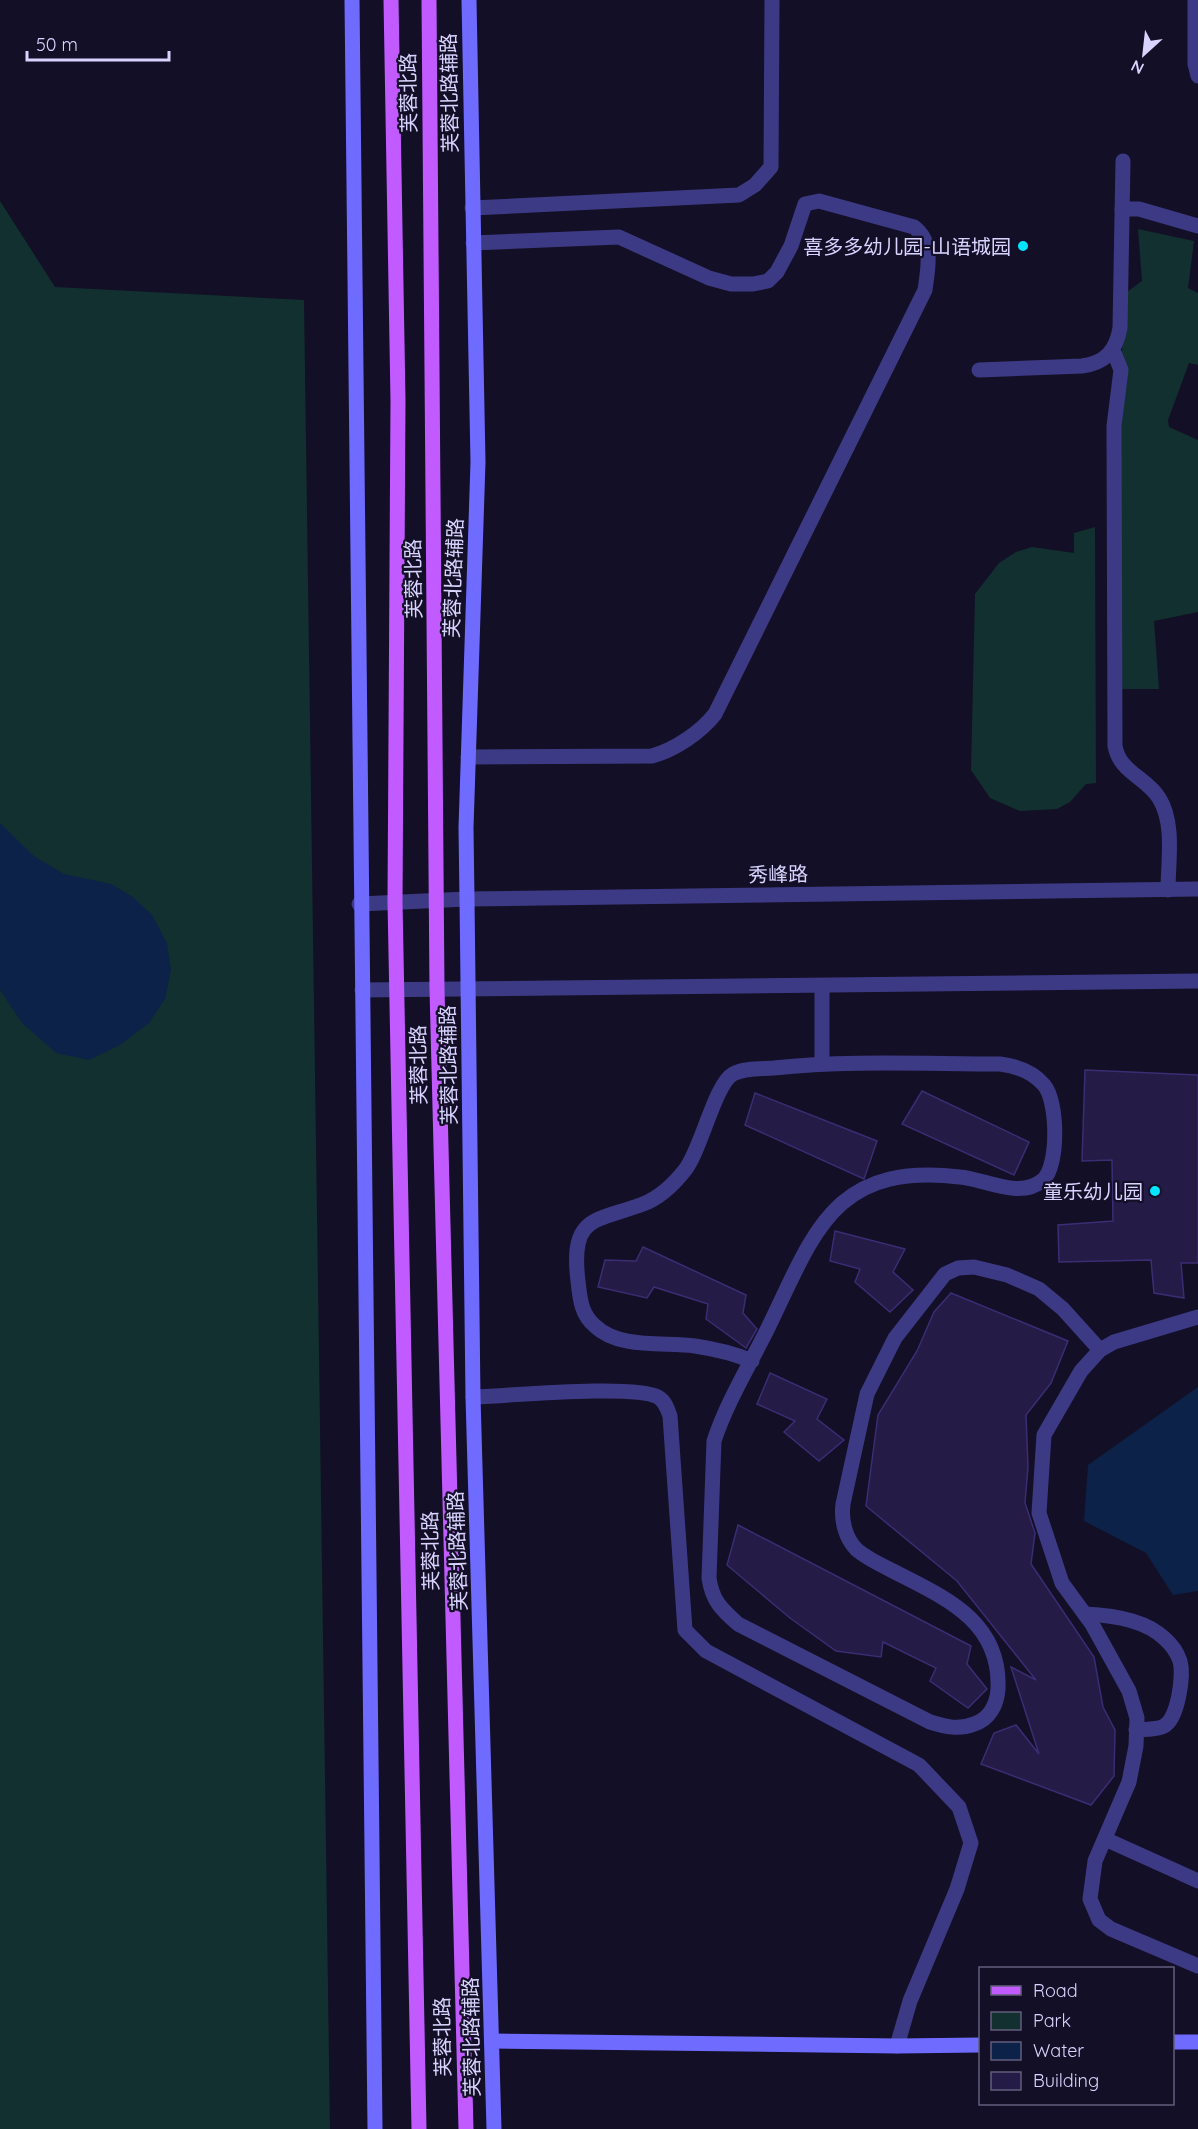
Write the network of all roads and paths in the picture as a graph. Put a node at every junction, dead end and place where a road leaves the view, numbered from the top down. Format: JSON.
{"nodes":[{"id":1,"x":352,"y":0,"type":"edge"},
{"id":2,"x":391,"y":0,"type":"edge"},
{"id":3,"x":429,"y":0,"type":"edge"},
{"id":4,"x":469,"y":0,"type":"edge"},
{"id":5,"x":772,"y":0,"type":"edge"},
{"id":6,"x":1195,"y":0,"type":"edge"},
{"id":7,"x":1198,"y":76,"type":"edge"},
{"id":8,"x":1123,"y":161,"type":"dead end"},
{"id":9,"x":472,"y":208,"type":"junction"},
{"id":10,"x":1122,"y":209,"type":"junction"},
{"id":11,"x":1198,"y":226,"type":"edge"},
{"id":12,"x":473,"y":243,"type":"junction"},
{"id":13,"x":1113,"y":350,"type":"junction"},
{"id":14,"x":979,"y":370,"type":"dead end"},
{"id":15,"x":468,"y":757,"type":"junction"},
{"id":16,"x":1198,"y":889,"type":"edge"},
{"id":17,"x":1168,"y":890,"type":"junction"},
{"id":18,"x":467,"y":899,"type":"junction"},
{"id":19,"x":437,"y":900,"type":"junction"},
{"id":20,"x":395,"y":902,"type":"junction"},
{"id":21,"x":359,"y":904,"type":"junction"},
{"id":22,"x":1198,"y":981,"type":"edge"},
{"id":23,"x":822,"y":986,"type":"junction"},
{"id":24,"x":468,"y":988,"type":"junction"},
{"id":25,"x":437,"y":989,"type":"junction"},
{"id":26,"x":362,"y":990,"type":"junction"},
{"id":27,"x":396,"y":990,"type":"junction"},
{"id":28,"x":822,"y":1063,"type":"junction"},
{"id":29,"x":1198,"y":1317,"type":"edge"},
{"id":30,"x":1100,"y":1350,"type":"junction"},
{"id":31,"x":752,"y":1361,"type":"junction"},
{"id":32,"x":473,"y":1397,"type":"junction"},
{"id":33,"x":1085,"y":1614,"type":"junction"},
{"id":34,"x":1136,"y":1730,"type":"junction"},
{"id":35,"x":1105,"y":1839,"type":"junction"},
{"id":36,"x":1198,"y":1881,"type":"edge"},
{"id":37,"x":1198,"y":1966,"type":"edge"},
{"id":38,"x":493,"y":2041,"type":"junction"},
{"id":39,"x":1174,"y":2042,"type":"edge"},
{"id":40,"x":1198,"y":2042,"type":"edge"},
{"id":41,"x":979,"y":2045,"type":"edge"},
{"id":42,"x":897,"y":2046,"type":"junction"},
{"id":43,"x":375,"y":2129,"type":"edge"},
{"id":44,"x":419,"y":2129,"type":"edge"},
{"id":45,"x":466,"y":2129,"type":"edge"},
{"id":46,"x":494,"y":2129,"type":"edge"}],
"edges":[{"from":1,"to":21,"type":"main road"},
{"from":2,"to":20,"type":"main road","name":"芙蓉北路"},
{"from":3,"to":19,"type":"main road","name":"芙蓉北路"},
{"from":4,"to":9,"type":"main road","name":"芙蓉北路辅路"},
{"from":5,"to":9,"type":"street"},
{"from":6,"to":7,"type":"street"},
{"from":8,"to":10,"type":"street"},
{"from":9,"to":12,"type":"main road","name":"芙蓉北路辅路"},
{"from":10,"to":11,"type":"street"},
{"from":10,"to":13,"type":"street"},
{"from":12,"to":15,"type":"main road","name":"芙蓉北路辅路"},
{"from":12,"to":15,"type":"street"},
{"from":13,"to":14,"type":"street"},
{"from":13,"to":17,"type":"street"},
{"from":15,"to":18,"type":"main road","name":"芙蓉北路辅路"},
{"from":16,"to":17,"type":"street","name":"秀峰路"},
{"from":17,"to":18,"type":"street","name":"秀峰路"},
{"from":18,"to":19,"type":"street","name":"秀峰路"},
{"from":18,"to":24,"type":"main road","name":"芙蓉北路辅路"},
{"from":19,"to":20,"type":"street","name":"秀峰路"},
{"from":19,"to":25,"type":"main road","name":"芙蓉北路"},
{"from":20,"to":21,"type":"street","name":"秀峰路"},
{"from":20,"to":27,"type":"main road","name":"芙蓉北路"},
{"from":21,"to":26,"type":"main road"},
{"from":22,"to":23,"type":"street"},
{"from":23,"to":24,"type":"street"},
{"from":23,"to":28,"type":"street"},
{"from":24,"to":25,"type":"street"},
{"from":24,"to":32,"type":"main road","name":"芙蓉北路辅路"},
{"from":25,"to":27,"type":"street"},
{"from":25,"to":45,"type":"main road","name":"芙蓉北路"},
{"from":26,"to":27,"type":"street"},
{"from":26,"to":43,"type":"main road"},
{"from":27,"to":44,"type":"main road","name":"芙蓉北路"},
{"from":28,"to":31,"type":"street"},
{"from":28,"to":31,"type":"street"},
{"from":29,"to":30,"type":"street"},
{"from":30,"to":31,"type":"street"},
{"from":30,"to":33,"type":"street"},
{"from":32,"to":38,"type":"main road","name":"芙蓉北路辅路"},
{"from":32,"to":42,"type":"street"},
{"from":33,"to":34,"type":"street"},
{"from":33,"to":34,"type":"street"},
{"from":34,"to":35,"type":"street"},
{"from":35,"to":36,"type":"street"},
{"from":35,"to":37,"type":"street"},
{"from":38,"to":42,"type":"main road"},
{"from":38,"to":46,"type":"main road","name":"芙蓉北路辅路"},
{"from":39,"to":40,"type":"main road"},
{"from":41,"to":42,"type":"main road"}]}
